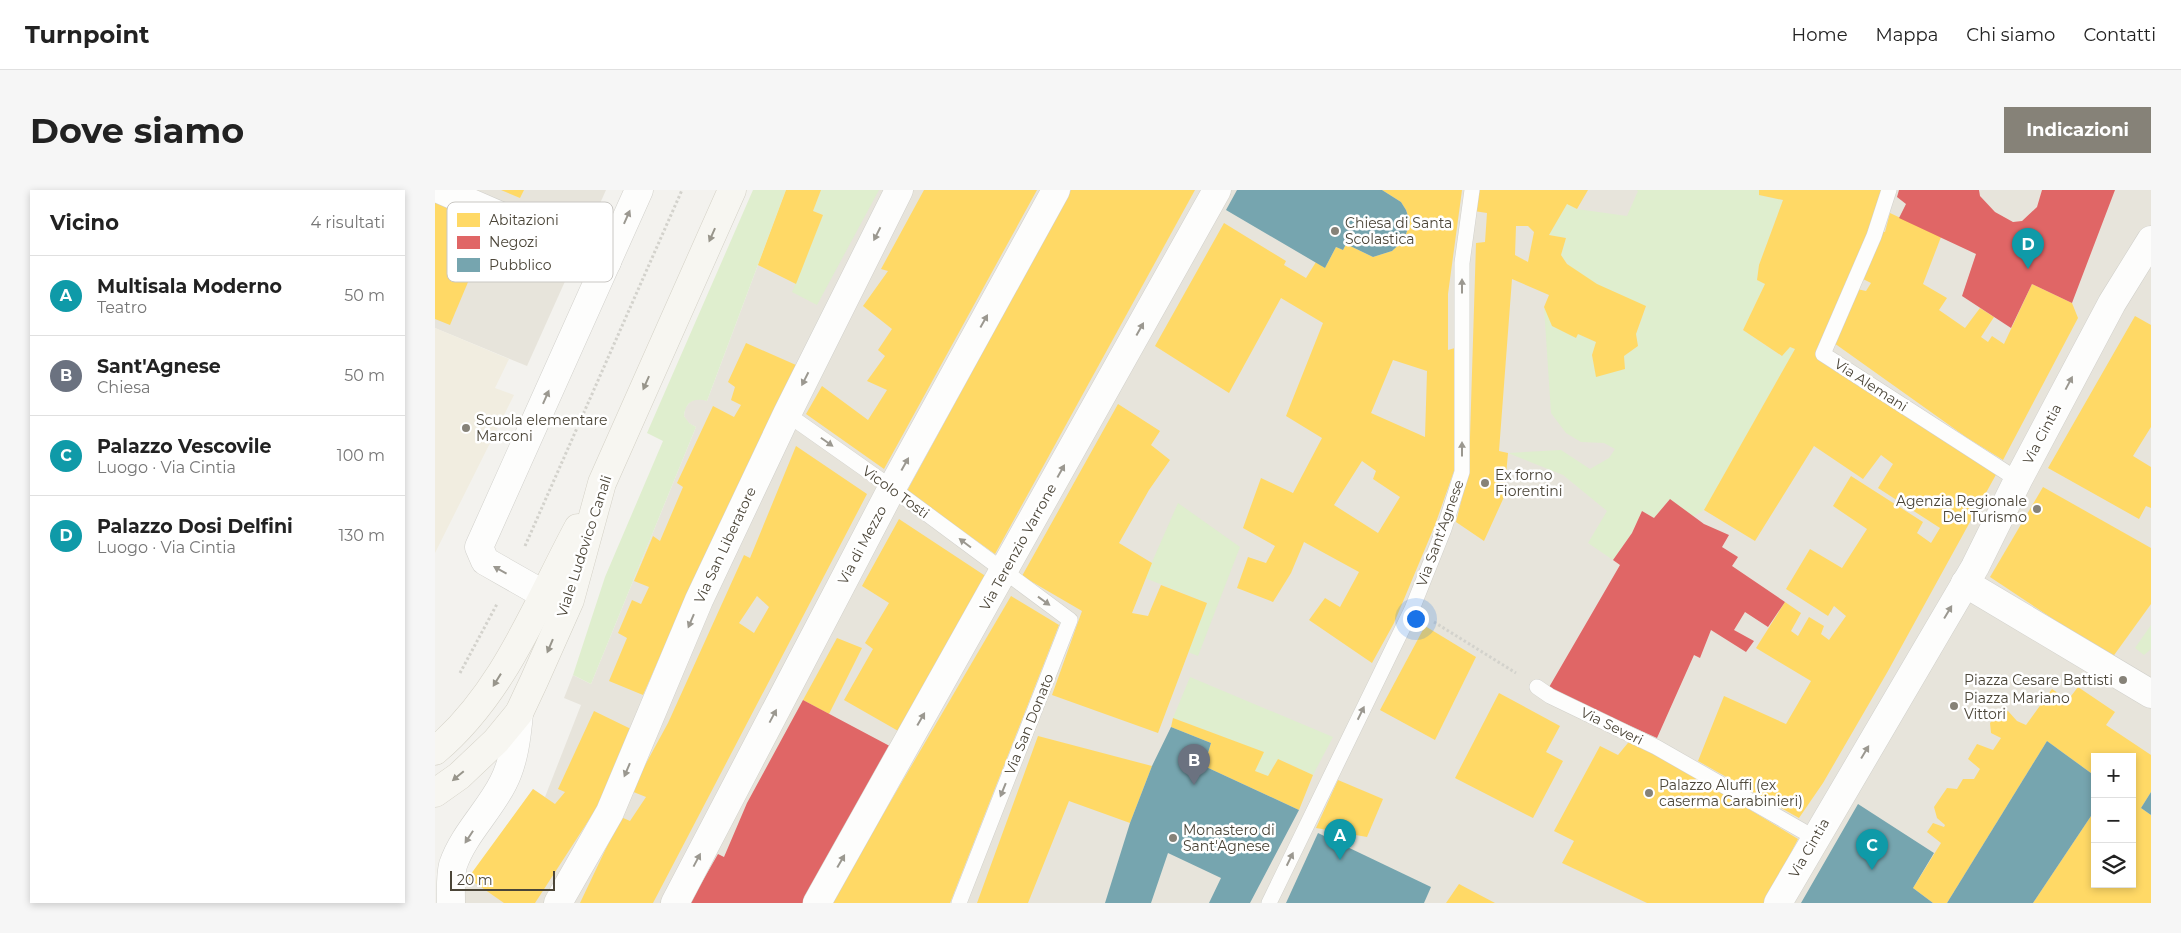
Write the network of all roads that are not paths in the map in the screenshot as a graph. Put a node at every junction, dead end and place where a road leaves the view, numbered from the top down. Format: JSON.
{"nodes":[{"id":1,"x":441,"y":190,"type":"edge"},
{"id":2,"x":639,"y":190,"type":"edge"},
{"id":3,"x":732,"y":190,"type":"edge"},
{"id":4,"x":899,"y":190,"type":"edge"},
{"id":5,"x":1056,"y":190,"type":"edge"},
{"id":6,"x":1217,"y":190,"type":"edge"},
{"id":7,"x":1472,"y":190,"type":"edge"},
{"id":8,"x":1889,"y":190,"type":"edge"},
{"id":9,"x":469,"y":202,"type":"edge"},
{"id":10,"x":2151,"y":240,"type":"edge"},
{"id":11,"x":613,"y":248,"type":"edge"},
{"id":12,"x":598,"y":282,"type":"edge"},
{"id":13,"x":787,"y":414,"type":"junction"},
{"id":14,"x":2018,"y":480,"type":"junction"},
{"id":15,"x":603,"y":483,"type":"junction"},
{"id":16,"x":892,"y":488,"type":"junction"},
{"id":17,"x":1004,"y":573,"type":"junction"},
{"id":18,"x":1970,"y":575,"type":"junction"},
{"id":19,"x":543,"y":594,"type":"junction"},
{"id":20,"x":1537,"y":687,"type":"road end"},
{"id":21,"x":2151,"y":694,"type":"edge"},
{"id":22,"x":519,"y":713,"type":"junction"},
{"id":23,"x":435,"y":751,"type":"edge"},
{"id":24,"x":435,"y":794,"type":"edge"},
{"id":25,"x":1815,"y":838,"type":"junction"},
{"id":26,"x":451,"y":903,"type":"edge"},
{"id":27,"x":558,"y":903,"type":"edge"},
{"id":28,"x":675,"y":903,"type":"edge"},
{"id":29,"x":817,"y":903,"type":"edge"},
{"id":30,"x":959,"y":903,"type":"edge"},
{"id":31,"x":1269,"y":903,"type":"edge"},
{"id":32,"x":1777,"y":903,"type":"edge"}],
"edges":[{"from":1,"to":9,"type":"street"},
{"from":11,"to":2,"type":"street","one_way":true},
{"from":3,"to":15,"type":"street","name":"Viale Ludovico Canali","one_way":true},
{"from":4,"to":13,"type":"street","name":"Via San Liberatore","one_way":true},
{"from":16,"to":5,"type":"street","name":"Via di Mezzo","one_way":true},
{"from":17,"to":6,"type":"street","name":"Via Terenzio Varrone","one_way":true},
{"from":31,"to":7,"type":"lane","name":"Via Sant'Agnese","one_way":true},
{"from":8,"to":14,"type":"lane","name":"Via Alemani"},
{"from":14,"to":10,"type":"street","name":"Via Cintia","one_way":true},
{"from":19,"to":12,"type":"street","one_way":true},
{"from":13,"to":16,"type":"lane","name":"Vicolo Tosti","one_way":true},
{"from":13,"to":27,"type":"street","name":"Via San Liberatore","one_way":true},
{"from":14,"to":18,"type":"street","name":"Via Cintia"},
{"from":15,"to":19,"type":"street"},
{"from":15,"to":22,"type":"street","name":"Viale Ludovico Canali","one_way":true},
{"from":17,"to":16,"type":"lane","name":"Vicolo Tosti","one_way":true},
{"from":28,"to":16,"type":"street","name":"Via di Mezzo","one_way":true},
{"from":29,"to":17,"type":"street","name":"Via Terenzio Varrone","one_way":true},
{"from":17,"to":30,"type":"lane","name":"Via San Donato","one_way":true},
{"from":18,"to":21,"type":"street"},
{"from":25,"to":18,"type":"street","name":"Via Cintia","one_way":true},
{"from":19,"to":23,"type":"street","one_way":true},
{"from":20,"to":25,"type":"lane","name":"Via Severi"},
{"from":22,"to":24,"type":"street","name":"Viale Ludovico Canali","one_way":true},
{"from":22,"to":26,"type":"street","one_way":true},
{"from":25,"to":32,"type":"street","name":"Via Cintia"}]}
